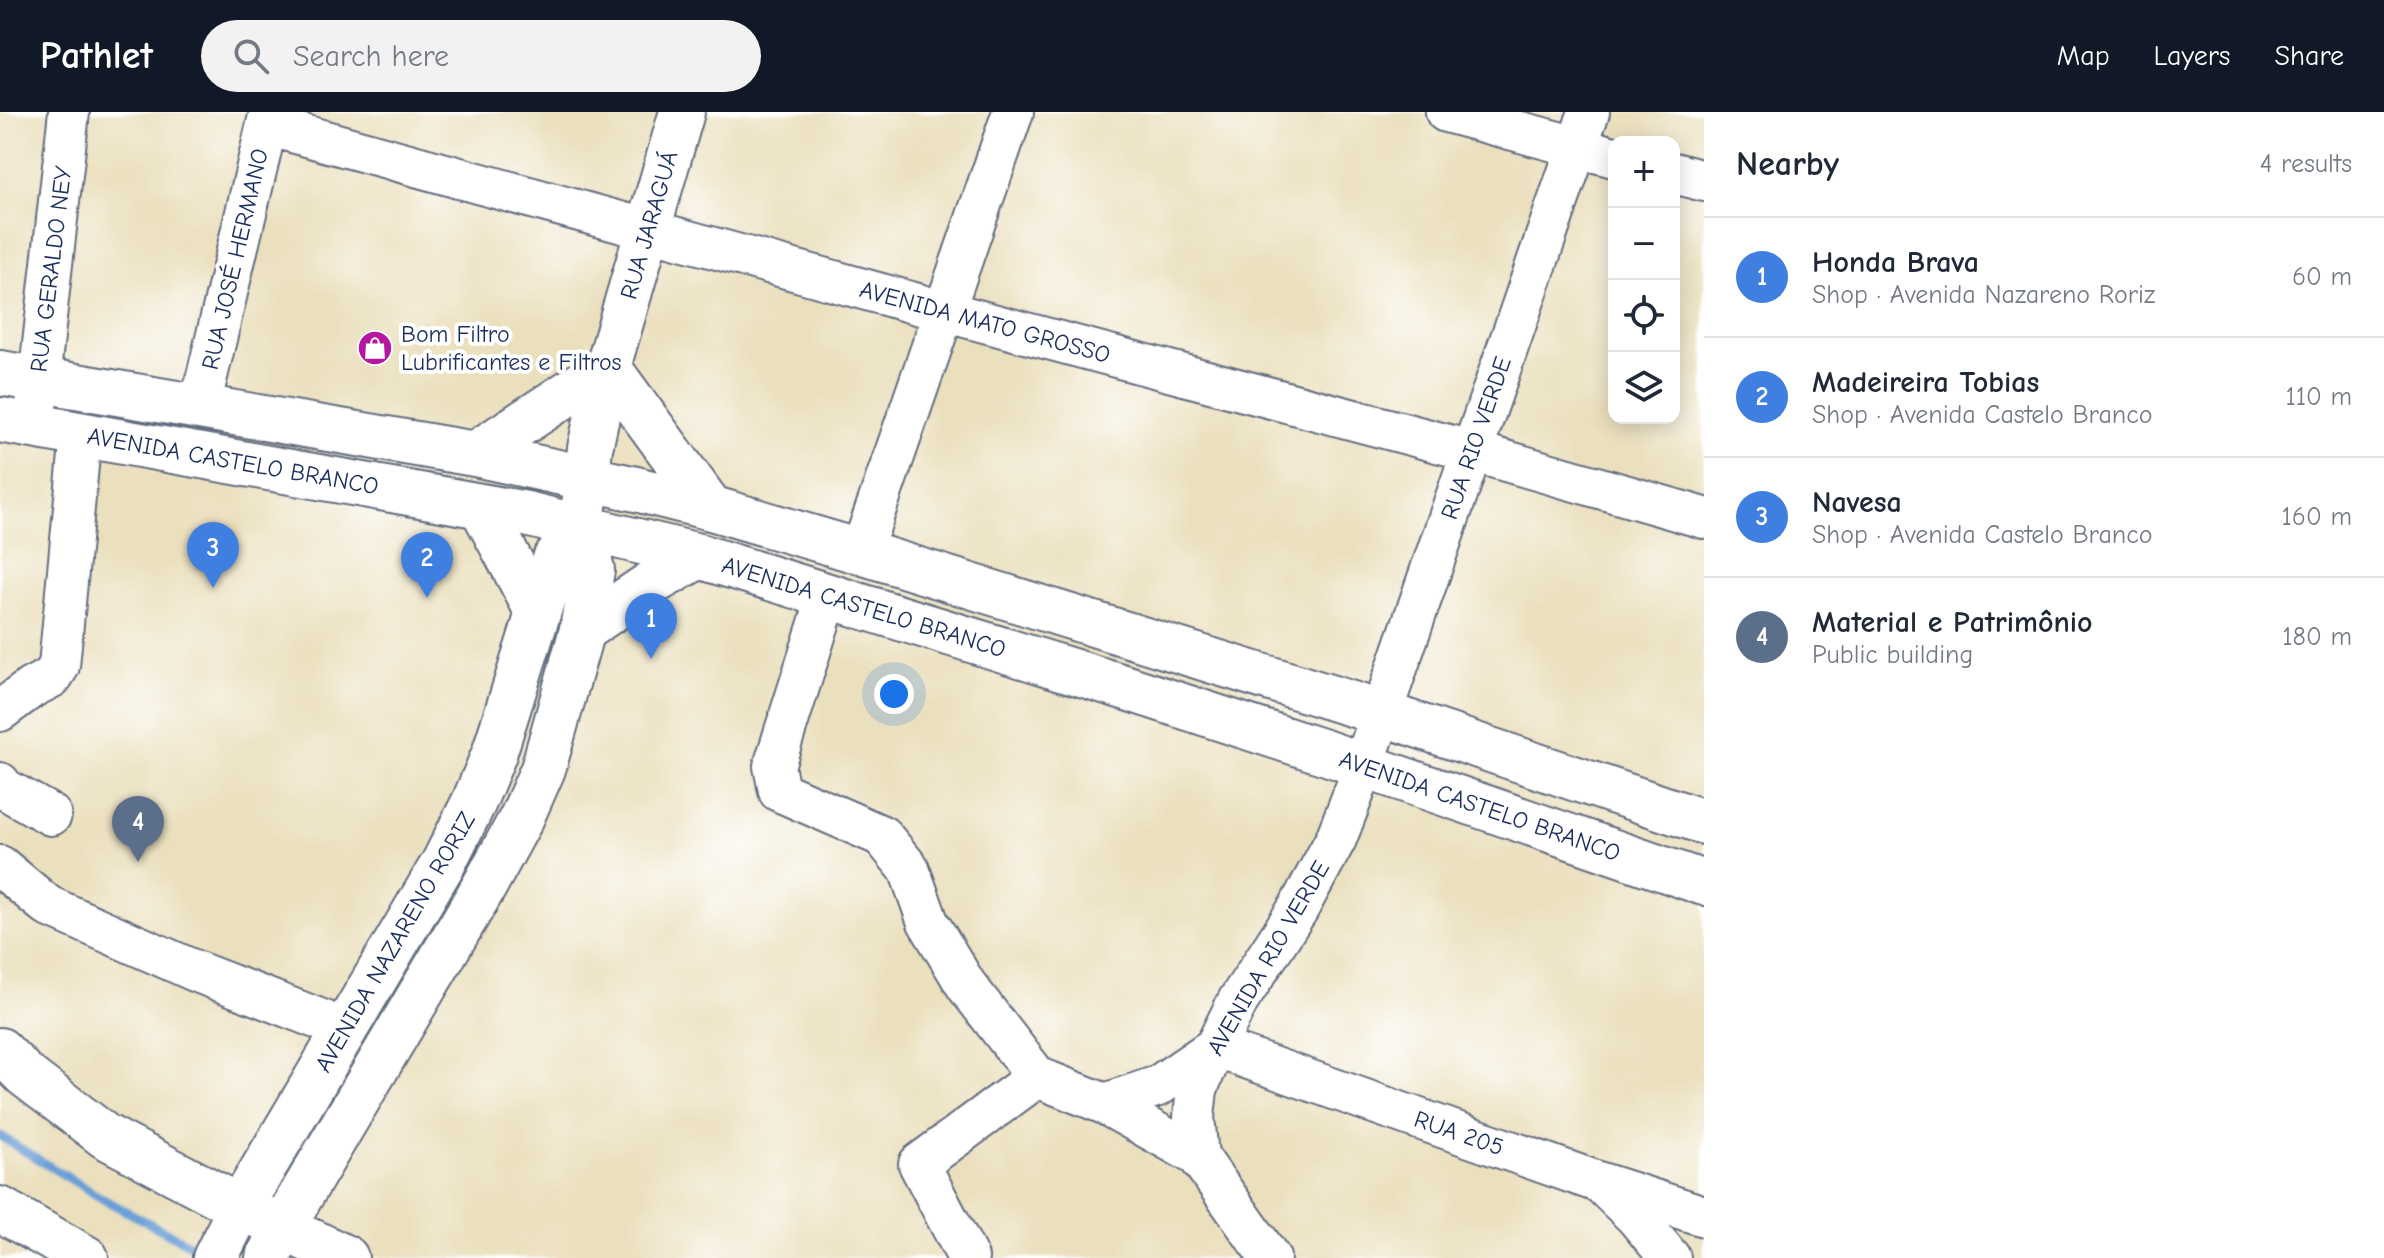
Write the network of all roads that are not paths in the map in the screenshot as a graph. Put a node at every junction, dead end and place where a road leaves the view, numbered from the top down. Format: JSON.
{"nodes":[{"id":1,"x":69,"y":112,"type":"edge"},
{"id":2,"x":682,"y":112,"type":"edge"},
{"id":3,"x":1013,"y":112,"type":"edge"},
{"id":4,"x":1446,"y":112,"type":"edge"},
{"id":5,"x":269,"y":118,"type":"edge"},
{"id":6,"x":1593,"y":139,"type":"edge"},
{"id":7,"x":1680,"y":175,"type":"edge"},
{"id":8,"x":1704,"y":181,"type":"edge"},
{"id":9,"x":648,"y":230,"type":"junction"},
{"id":10,"x":943,"y":311,"type":"junction"},
{"id":11,"x":608,"y":367,"type":"junction"},
{"id":12,"x":19,"y":376,"type":"edge"},
{"id":13,"x":200,"y":406,"type":"junction"},
{"id":14,"x":17,"y":423,"type":"edge"},
{"id":15,"x":81,"y":434,"type":"junction"},
{"id":16,"x":1471,"y":451,"type":"junction"},
{"id":17,"x":475,"y":454,"type":"junction"},
{"id":18,"x":586,"y":478,"type":"junction"},
{"id":19,"x":481,"y":506,"type":"junction"},
{"id":20,"x":711,"y":508,"type":"junction"},
{"id":21,"x":1704,"y":518,"type":"edge"},
{"id":22,"x":582,"y":526,"type":"junction"},
{"id":23,"x":861,"y":552,"type":"junction"},
{"id":24,"x":699,"y":556,"type":"junction"},
{"id":25,"x":828,"y":595,"type":"junction"},
{"id":26,"x":537,"y":611,"type":"junction"},
{"id":27,"x":582,"y":630,"type":"junction"},
{"id":28,"x":0,"y":711,"type":"edge"},
{"id":29,"x":1381,"y":713,"type":"junction"},
{"id":30,"x":1363,"y":765,"type":"junction"},
{"id":31,"x":0,"y":783,"type":"edge"},
{"id":32,"x":51,"y":815,"type":"dead end"},
{"id":33,"x":1704,"y":822,"type":"edge"},
{"id":34,"x":0,"y":866,"type":"edge"},
{"id":35,"x":1704,"y":883,"type":"edge"},
{"id":36,"x":344,"y":1033,"type":"junction"},
{"id":37,"x":1215,"y":1047,"type":"junction"},
{"id":38,"x":0,"y":1050,"type":"edge"},
{"id":39,"x":1037,"y":1077,"type":"junction"},
{"id":40,"x":1105,"y":1104,"type":"junction"},
{"id":41,"x":1198,"y":1156,"type":"junction"},
{"id":42,"x":1601,"y":1183,"type":"junction"},
{"id":43,"x":0,"y":1209,"type":"edge"},
{"id":44,"x":1703,"y":1212,"type":"edge"},
{"id":45,"x":230,"y":1229,"type":"edge"},
{"id":46,"x":276,"y":1241,"type":"edge"},
{"id":47,"x":86,"y":1258,"type":"edge"},
{"id":48,"x":346,"y":1258,"type":"edge"},
{"id":49,"x":968,"y":1258,"type":"edge"},
{"id":50,"x":1270,"y":1258,"type":"edge"},
{"id":51,"x":1670,"y":1258,"type":"edge"},
{"id":52,"x":1697,"y":1258,"type":"edge"}],
"edges":[{"from":1,"to":12,"type":"street","name":"RUA GERALDO NEY"},
{"from":2,"to":9,"type":"main road","name":"RUA JARAGUÁ"},
{"from":3,"to":10,"type":"street"},
{"from":4,"to":6,"type":"street"},
{"from":5,"to":9,"type":"street","name":"AVENIDA MATO GROSSO"},
{"from":5,"to":13,"type":"street","name":"RUA JOSÉ HERMANO"},
{"from":6,"to":16,"type":"street","name":"RUA RIO VERDE"},
{"from":7,"to":8,"type":"street"},
{"from":9,"to":10,"type":"street","name":"AVENIDA MATO GROSSO"},
{"from":9,"to":11,"type":"main road","name":"RUA JARAGUÁ"},
{"from":10,"to":16,"type":"street","name":"AVENIDA MATO GROSSO"},
{"from":10,"to":23,"type":"street"},
{"from":11,"to":17,"type":"main road"},
{"from":11,"to":18,"type":"main road","name":"RUA JARAGUÁ"},
{"from":11,"to":20,"type":"main road"},
{"from":12,"to":13,"type":"main road","name":"AVENIDA CASTELO BRANCO"},
{"from":12,"to":14,"type":"street","name":"RUA GERALDO NEY"},
{"from":13,"to":17,"type":"main road","name":"AVENIDA CASTELO BRANCO"},
{"from":14,"to":15,"type":"main road","name":"AVENIDA CASTELO BRANCO"},
{"from":15,"to":19,"type":"main road","name":"AVENIDA CASTELO BRANCO"},
{"from":15,"to":28,"type":"street"},
{"from":16,"to":21,"type":"street","name":"AVENIDA MATO GROSSO"},
{"from":16,"to":29,"type":"street","name":"RUA RIO VERDE"},
{"from":17,"to":18,"type":"main road","name":"AVENIDA CASTELO BRANCO"},
{"from":18,"to":20,"type":"main road","name":"AVENIDA CASTELO BRANCO"},
{"from":18,"to":22,"type":"main road","name":"AVENIDA NAZARENO RORIZ"},
{"from":19,"to":22,"type":"main road","name":"AVENIDA CASTELO BRANCO"},
{"from":19,"to":26,"type":"main road"},
{"from":20,"to":23,"type":"main road","name":"AVENIDA CASTELO BRANCO"},
{"from":22,"to":24,"type":"main road","name":"AVENIDA CASTELO BRANCO"},
{"from":22,"to":26,"type":"main road","name":"AVENIDA NAZARENO RORIZ"},
{"from":22,"to":27,"type":"main road","name":"AVENIDA NAZARENO RORIZ"},
{"from":23,"to":29,"type":"main road","name":"AVENIDA CASTELO BRANCO"},
{"from":24,"to":25,"type":"main road","name":"AVENIDA CASTELO BRANCO"},
{"from":24,"to":27,"type":"main road"},
{"from":25,"to":30,"type":"main road","name":"AVENIDA CASTELO BRANCO"},
{"from":25,"to":39,"type":"street"},
{"from":26,"to":36,"type":"main road","name":"AVENIDA NAZARENO RORIZ"},
{"from":27,"to":46,"type":"main road","name":"AVENIDA NAZARENO RORIZ"},
{"from":29,"to":30,"type":"street","name":"RUA RIO VERDE"},
{"from":29,"to":33,"type":"main road","name":"AVENIDA CASTELO BRANCO"},
{"from":30,"to":35,"type":"main road","name":"AVENIDA CASTELO BRANCO"},
{"from":30,"to":37,"type":"street","name":"AVENIDA RIO VERDE"},
{"from":31,"to":32,"type":"street"},
{"from":34,"to":36,"type":"street"},
{"from":36,"to":45,"type":"main road","name":"AVENIDA NAZARENO RORIZ"},
{"from":37,"to":40,"type":"street"},
{"from":37,"to":41,"type":"street","name":"AVENIDA RIO VERDE"},
{"from":37,"to":42,"type":"street","name":"RUA 205"},
{"from":38,"to":45,"type":"main road"},
{"from":39,"to":40,"type":"street"},
{"from":39,"to":49,"type":"street"},
{"from":40,"to":41,"type":"street"},
{"from":41,"to":50,"type":"street"},
{"from":42,"to":44,"type":"street","name":"RUA 205"},
{"from":42,"to":51,"type":"street"},
{"from":43,"to":47,"type":"main road"},
{"from":44,"to":52,"type":"street"},
{"from":45,"to":46,"type":"main road"},
{"from":46,"to":48,"type":"main road"}]}
